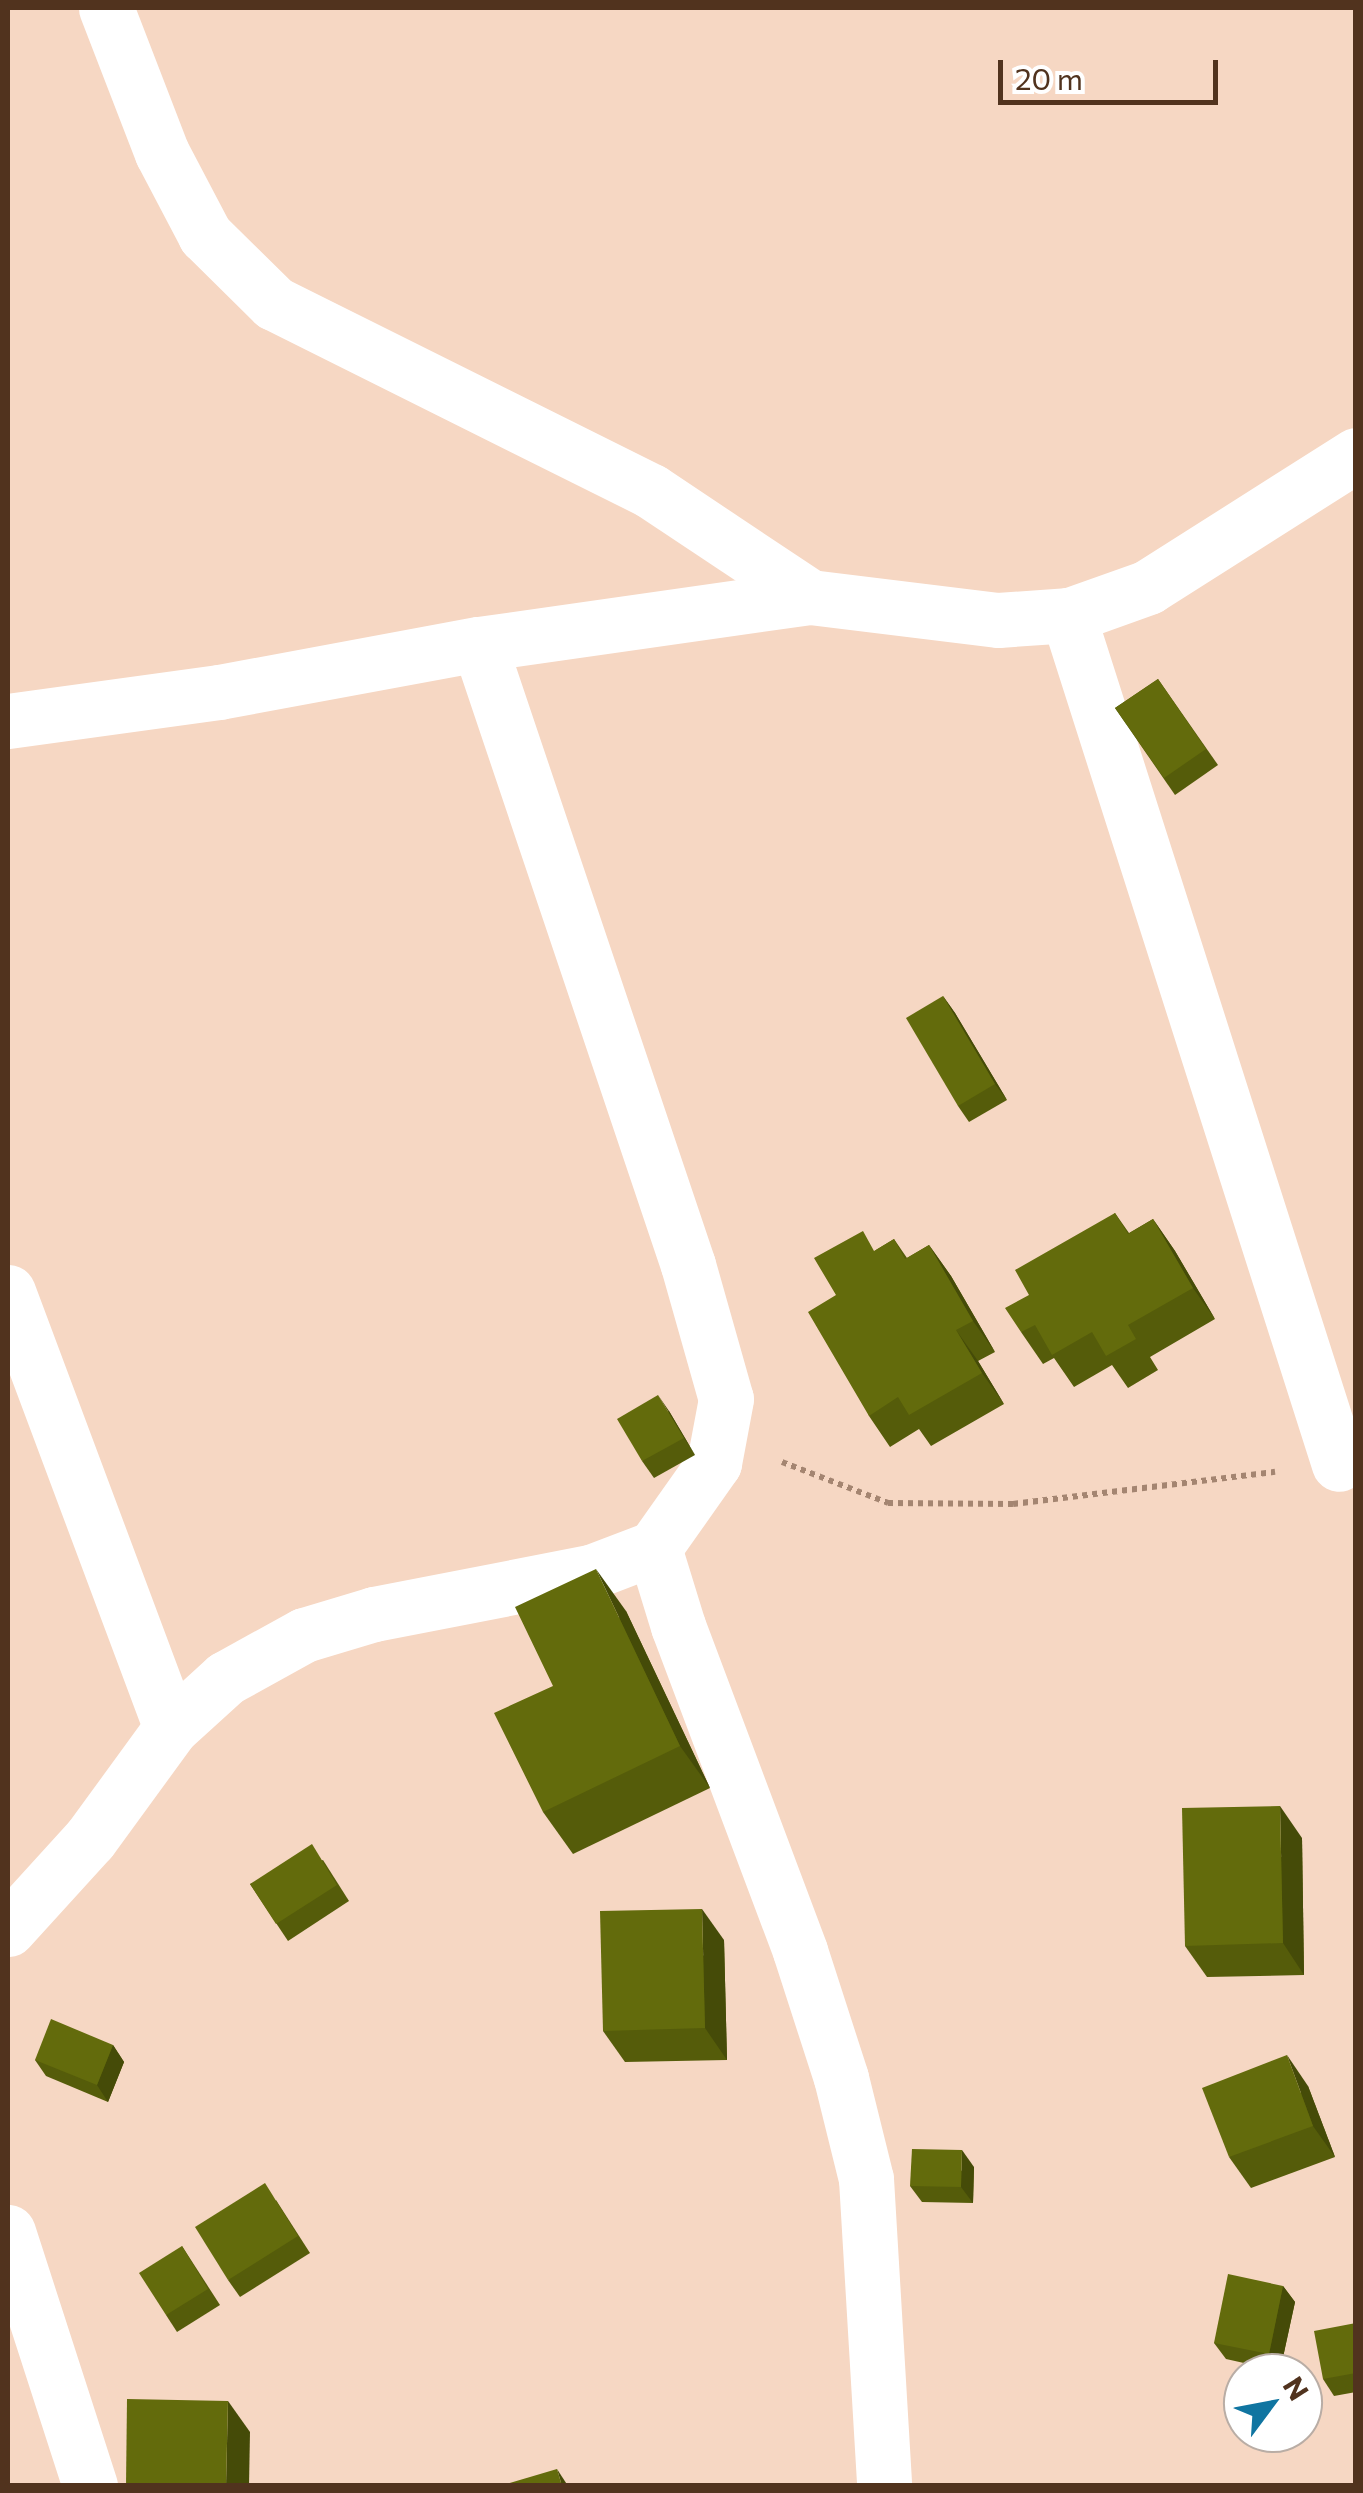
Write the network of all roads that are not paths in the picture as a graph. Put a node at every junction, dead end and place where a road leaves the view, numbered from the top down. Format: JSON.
{"nodes":[{"id":1,"x":106,"y":8,"type":"edge"},
{"id":2,"x":1356,"y":456,"type":"edge"},
{"id":3,"x":810,"y":597,"type":"junction"},
{"id":4,"x":1068,"y":614,"type":"junction"},
{"id":5,"x":479,"y":644,"type":"junction"},
{"id":6,"x":8,"y":722,"type":"edge"},
{"id":7,"x":8,"y":1292,"type":"edge"},
{"id":8,"x":1339,"y":1464,"type":"road end"},
{"id":9,"x":654,"y":1548,"type":"junction"},
{"id":10,"x":171,"y":1728,"type":"junction"},
{"id":11,"x":8,"y":1929,"type":"edge"},
{"id":12,"x":8,"y":2232,"type":"edge"},
{"id":13,"x":90,"y":2486,"type":"edge"},
{"id":14,"x":884,"y":2486,"type":"edge"}],
"edges":[{"from":1,"to":3,"type":"street"},
{"from":2,"to":4,"type":"street"},
{"from":3,"to":4,"type":"street"},
{"from":3,"to":5,"type":"street"},
{"from":4,"to":8,"type":"street"},
{"from":5,"to":6,"type":"street"},
{"from":5,"to":9,"type":"street"},
{"from":7,"to":10,"type":"street"},
{"from":9,"to":10,"type":"street"},
{"from":9,"to":14,"type":"street"},
{"from":10,"to":11,"type":"street"},
{"from":12,"to":13,"type":"street"}]}
